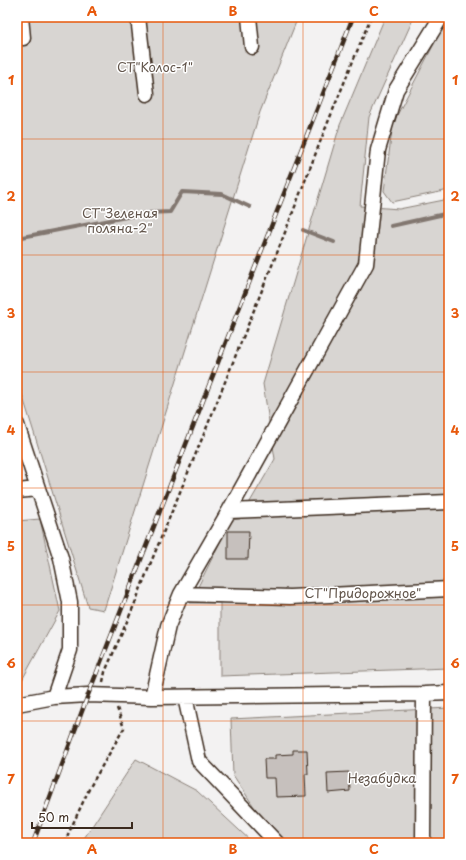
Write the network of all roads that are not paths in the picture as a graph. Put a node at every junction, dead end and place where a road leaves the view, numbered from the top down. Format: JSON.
{"nodes":[{"id":1,"x":21,"y":17,"type":"edge"},
{"id":2,"x":138,"y":17,"type":"edge"},
{"id":3,"x":249,"y":17,"type":"edge"},
{"id":4,"x":441,"y":17,"type":"edge"},
{"id":5,"x":22,"y":38,"type":"dead end"},
{"id":6,"x":252,"y":47,"type":"dead end"},
{"id":7,"x":147,"y":94,"type":"dead end"},
{"id":8,"x":17,"y":425,"type":"edge"},
{"id":9,"x":38,"y":489,"type":"junction"},
{"id":10,"x":17,"y":491,"type":"edge"},
{"id":11,"x":449,"y":502,"type":"edge"},
{"id":12,"x":229,"y":511,"type":"junction"},
{"id":13,"x":449,"y":589,"type":"edge"},
{"id":14,"x":181,"y":594,"type":"junction"},
{"id":15,"x":449,"y":693,"type":"edge"},
{"id":16,"x":424,"y":694,"type":"junction"},
{"id":17,"x":54,"y":696,"type":"junction"},
{"id":18,"x":152,"y":697,"type":"junction"},
{"id":19,"x":185,"y":697,"type":"junction"},
{"id":20,"x":17,"y":704,"type":"edge"},
{"id":21,"x":276,"y":843,"type":"edge"},
{"id":22,"x":423,"y":843,"type":"edge"}],
"edges":[{"from":1,"to":5,"type":"street"},
{"from":2,"to":7,"type":"street"},
{"from":3,"to":6,"type":"street"},
{"from":4,"to":12,"type":"street"},
{"from":8,"to":9,"type":"street"},
{"from":9,"to":10,"type":"street"},
{"from":9,"to":17,"type":"street"},
{"from":11,"to":12,"type":"street"},
{"from":12,"to":14,"type":"street"},
{"from":13,"to":14,"type":"street"},
{"from":14,"to":18,"type":"street"},
{"from":15,"to":16,"type":"street"},
{"from":16,"to":19,"type":"street"},
{"from":16,"to":22,"type":"street"},
{"from":17,"to":18,"type":"street"},
{"from":17,"to":20,"type":"street"},
{"from":18,"to":19,"type":"street"},
{"from":19,"to":21,"type":"street"}]}
